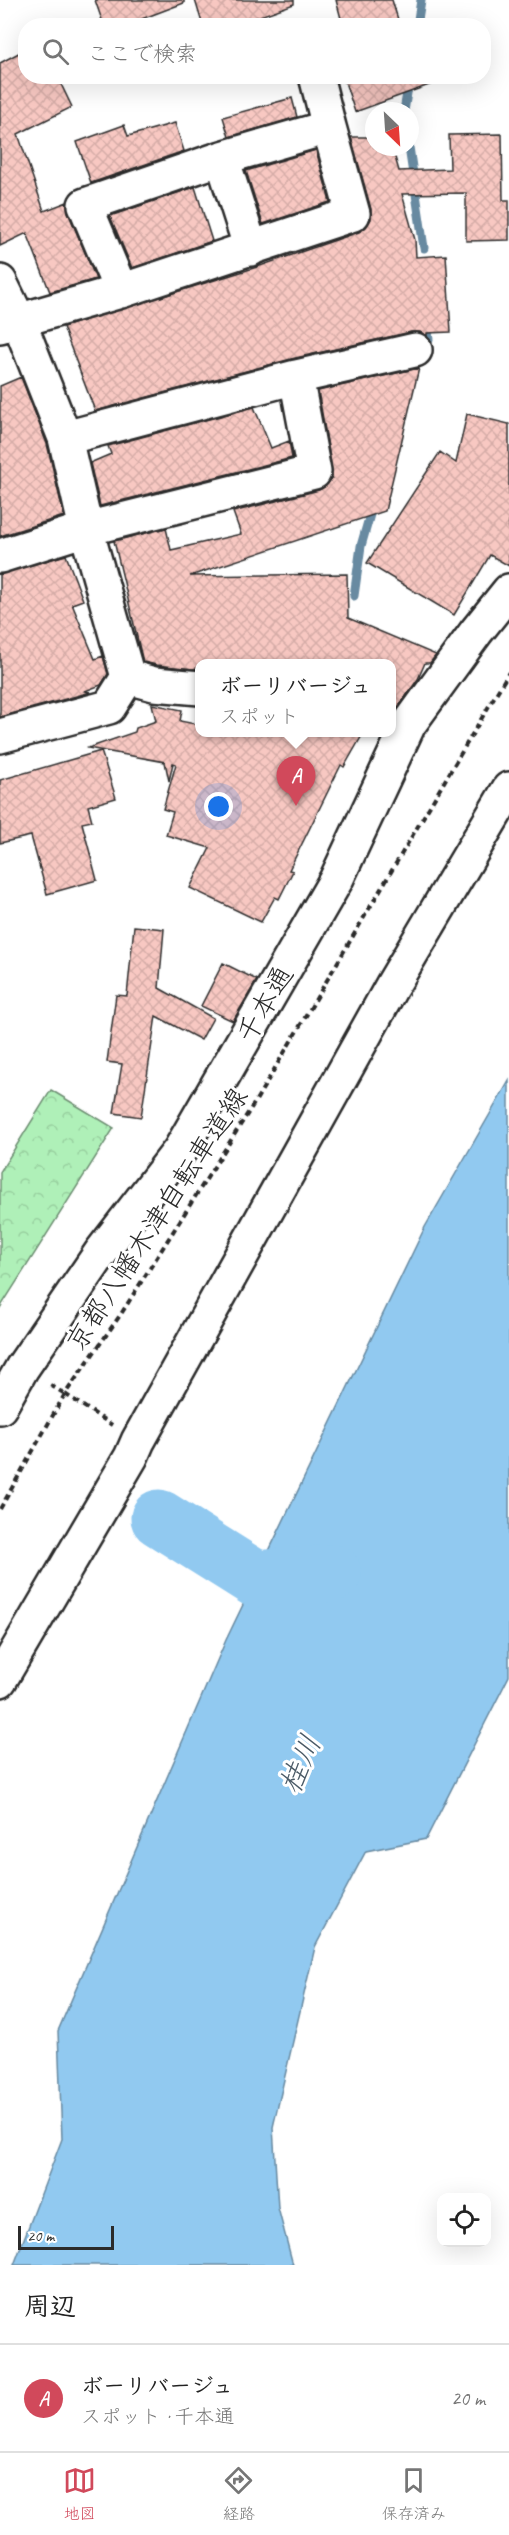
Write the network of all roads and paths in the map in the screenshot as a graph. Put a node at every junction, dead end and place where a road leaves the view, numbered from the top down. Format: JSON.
{"nodes":[{"id":1,"x":318,"y":84,"type":"edge"},
{"id":2,"x":328,"y":127,"type":"junction"},
{"id":3,"x":222,"y":158,"type":"junction"},
{"id":4,"x":251,"y":249,"type":"junction"},
{"id":5,"x":0,"y":282,"type":"edge"},
{"id":6,"x":121,"y":291,"type":"junction"},
{"id":7,"x":9,"y":322,"type":"edge"},
{"id":8,"x":415,"y":350,"type":"dead end"},
{"id":9,"x":296,"y":377,"type":"junction"},
{"id":10,"x":65,"y":438,"type":"junction"},
{"id":11,"x":86,"y":529,"type":"junction"},
{"id":12,"x":0,"y":556,"type":"edge"},
{"id":13,"x":509,"y":591,"type":"edge"},
{"id":14,"x":509,"y":672,"type":"edge"},
{"id":15,"x":128,"y":677,"type":"junction"},
{"id":16,"x":195,"y":688,"type":"edge"},
{"id":17,"x":400,"y":716,"type":"edge"},
{"id":18,"x":0,"y":736,"type":"edge"},
{"id":19,"x":392,"y":737,"type":"edge"},
{"id":20,"x":509,"y":789,"type":"edge"},
{"id":21,"x":65,"y":1394,"type":"junction"},
{"id":22,"x":0,"y":1407,"type":"edge"},
{"id":23,"x":138,"y":1441,"type":"junction"},
{"id":24,"x":0,"y":1509,"type":"edge"},
{"id":25,"x":0,"y":1680,"type":"edge"}],
"edges":[{"from":1,"to":2,"type":"street"},
{"from":2,"to":3,"type":"street"},
{"from":2,"to":4,"type":"street"},
{"from":3,"to":4,"type":"street"},
{"from":3,"to":6,"type":"street"},
{"from":4,"to":6,"type":"street"},
{"from":5,"to":7,"type":"street"},
{"from":6,"to":7,"type":"street"},
{"from":7,"to":10,"type":"street"},
{"from":8,"to":9,"type":"street"},
{"from":9,"to":10,"type":"street"},
{"from":9,"to":11,"type":"street"},
{"from":10,"to":11,"type":"street"},
{"from":11,"to":12,"type":"street"},
{"from":11,"to":15,"type":"street"},
{"from":13,"to":17,"type":"street","name":"千本通"},
{"from":14,"to":21,"type":"path","name":"京都八幡木津自転車道線"},
{"from":15,"to":16,"type":"street"},
{"from":15,"to":18,"type":"street"},
{"from":19,"to":22,"type":"street","name":"千本通"},
{"from":20,"to":23,"type":"street"},
{"from":21,"to":23,"type":"path"},
{"from":21,"to":24,"type":"path","name":"京都八幡木津自転車道線"},
{"from":23,"to":25,"type":"street"}]}
